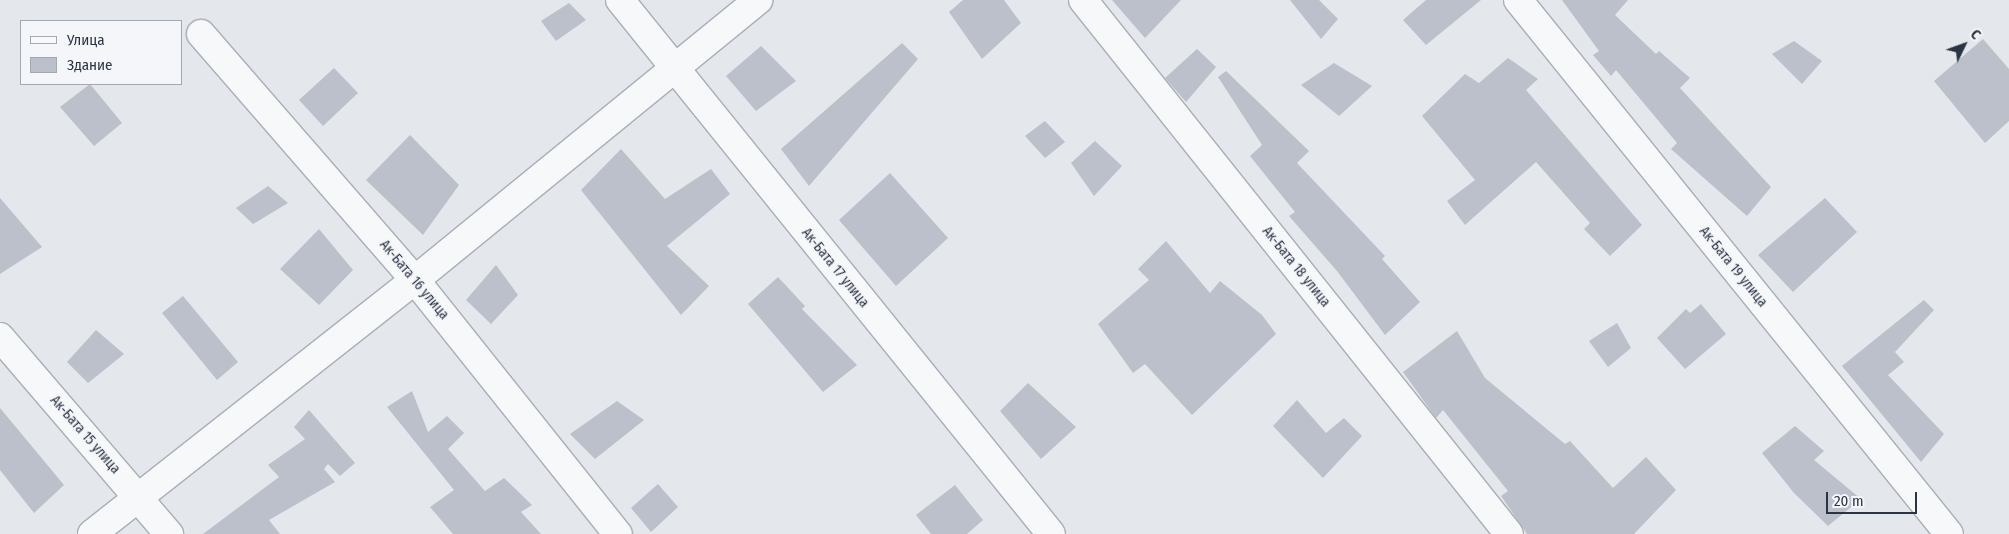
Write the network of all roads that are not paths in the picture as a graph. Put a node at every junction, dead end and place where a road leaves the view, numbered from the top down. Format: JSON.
{"nodes":[{"id":1,"x":620,"y":0,"type":"edge"},
{"id":2,"x":758,"y":0,"type":"edge"},
{"id":3,"x":1083,"y":0,"type":"edge"},
{"id":4,"x":1518,"y":0,"type":"edge"},
{"id":5,"x":201,"y":34,"type":"dead end"},
{"id":6,"x":672,"y":67,"type":"junction"},
{"id":7,"x":415,"y":280,"type":"junction"},
{"id":8,"x":0,"y":337,"type":"edge"},
{"id":9,"x":140,"y":498,"type":"junction"},
{"id":10,"x":92,"y":534,"type":"edge"},
{"id":11,"x":169,"y":534,"type":"edge"},
{"id":12,"x":618,"y":534,"type":"edge"},
{"id":13,"x":1051,"y":534,"type":"edge"},
{"id":14,"x":1509,"y":534,"type":"edge"},
{"id":15,"x":1949,"y":534,"type":"edge"}],
"edges":[{"from":1,"to":6,"type":"street","name":"Ак-Бата 17 улица"},
{"from":2,"to":6,"type":"street"},
{"from":3,"to":14,"type":"street","name":"Ак-Бата 18 улица"},
{"from":4,"to":15,"type":"street","name":"Ак-Бата 19 улица"},
{"from":5,"to":7,"type":"street","name":"Ак-Бата 16 улица"},
{"from":6,"to":7,"type":"street"},
{"from":6,"to":13,"type":"street","name":"Ак-Бата 17 улица"},
{"from":7,"to":9,"type":"street"},
{"from":7,"to":12,"type":"street","name":"Ак-Бата 16 улица"},
{"from":8,"to":9,"type":"street","name":"Ак-Бата 15 улица"},
{"from":9,"to":10,"type":"street"},
{"from":9,"to":11,"type":"street","name":"Ак-Бата 15 улица"}]}
